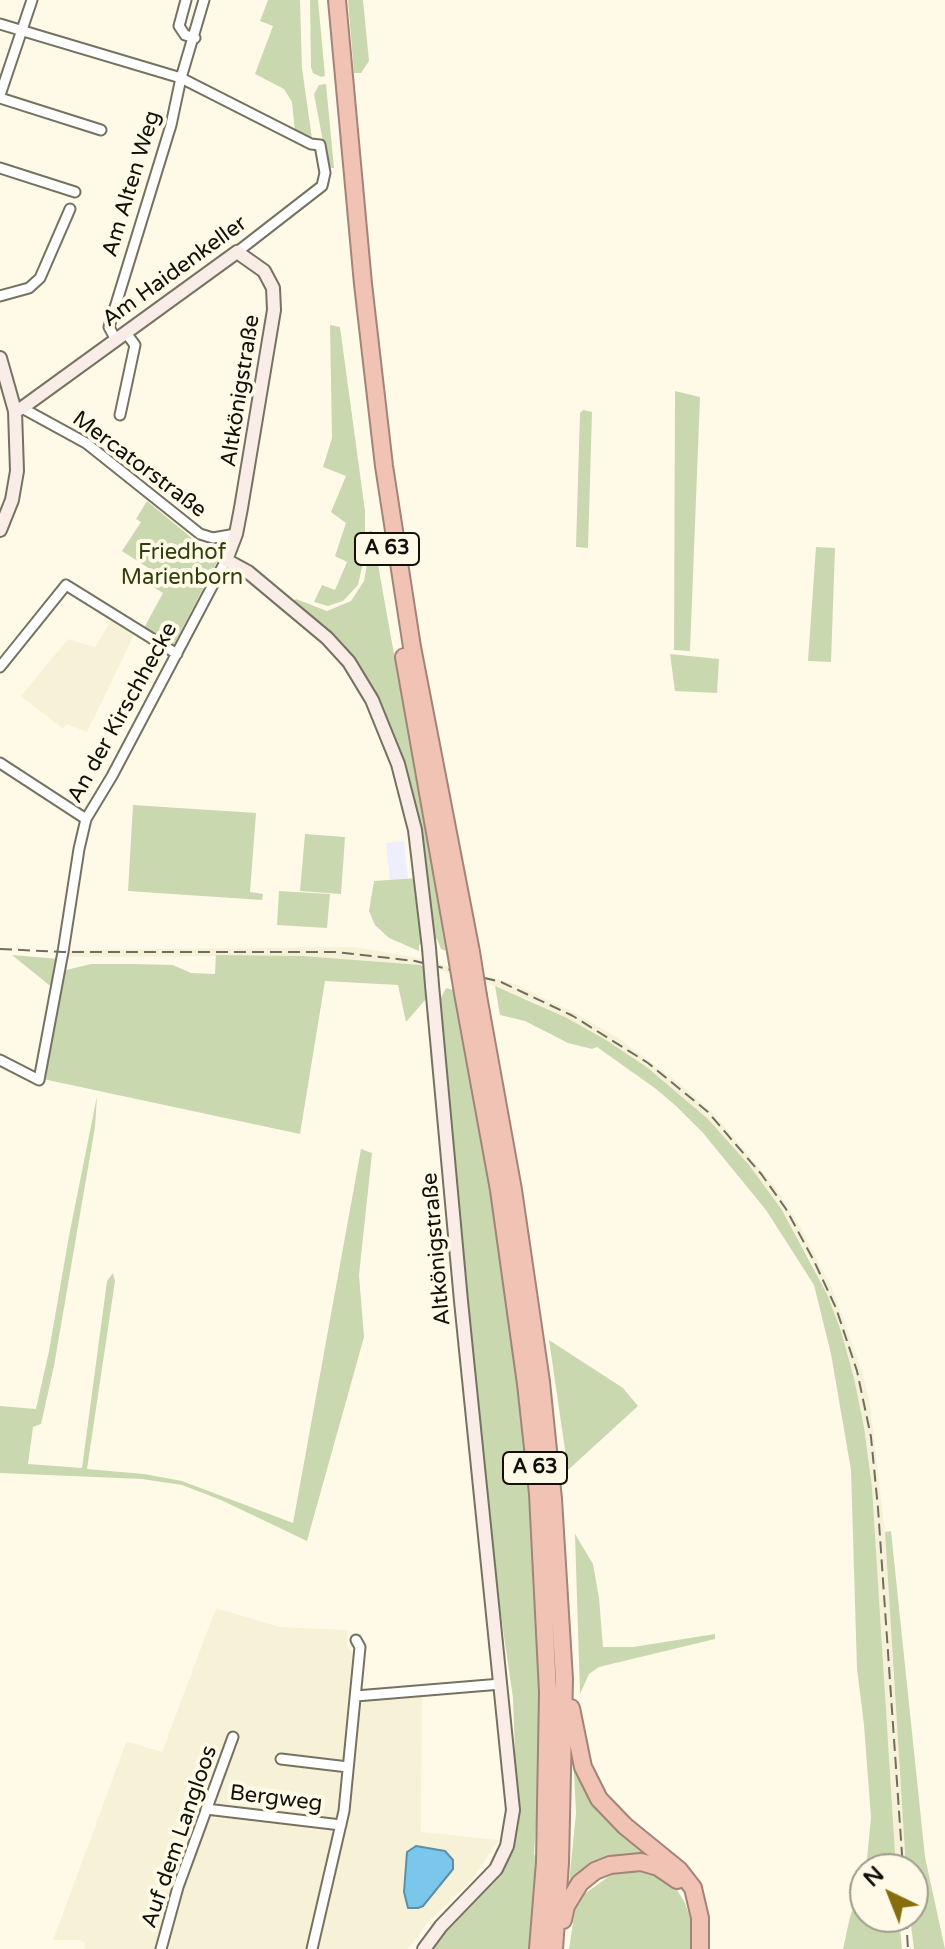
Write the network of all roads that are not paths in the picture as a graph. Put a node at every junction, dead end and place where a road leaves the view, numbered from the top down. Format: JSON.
{"nodes":[{"id":1,"x":32,"y":0,"type":"edge"},
{"id":2,"x":186,"y":0,"type":"edge"},
{"id":3,"x":204,"y":0,"type":"edge"},
{"id":4,"x":327,"y":0,"type":"edge"},
{"id":5,"x":337,"y":0,"type":"edge"},
{"id":6,"x":0,"y":24,"type":"edge"},
{"id":7,"x":24,"y":30,"type":"junction"},
{"id":8,"x":195,"y":38,"type":"junction"},
{"id":9,"x":181,"y":78,"type":"junction"},
{"id":10,"x":0,"y":96,"type":"edge"},
{"id":11,"x":101,"y":130,"type":"dead end"},
{"id":12,"x":0,"y":168,"type":"edge"},
{"id":13,"x":75,"y":192,"type":"dead end"},
{"id":14,"x":70,"y":209,"type":"dead end"},
{"id":15,"x":237,"y":252,"type":"junction"},
{"id":16,"x":0,"y":296,"type":"edge"},
{"id":17,"x":121,"y":336,"type":"junction"},
{"id":18,"x":0,"y":358,"type":"edge"},
{"id":19,"x":18,"y":409,"type":"junction"},
{"id":20,"x":120,"y":415,"type":"dead end"},
{"id":21,"x":5,"y":503,"type":"edge"},
{"id":22,"x":0,"y":530,"type":"edge"},
{"id":23,"x":236,"y":534,"type":"junction"},
{"id":24,"x":228,"y":555,"type":"junction"},
{"id":25,"x":177,"y":654,"type":"junction"},
{"id":26,"x":0,"y":667,"type":"edge"},
{"id":27,"x":0,"y":763,"type":"edge"},
{"id":28,"x":86,"y":819,"type":"junction"},
{"id":29,"x":464,"y":952,"type":"junction"},
{"id":30,"x":471,"y":994,"type":"junction"},
{"id":31,"x":0,"y":1060,"type":"edge"},
{"id":32,"x":356,"y":1640,"type":"dead end"},
{"id":33,"x":564,"y":1679,"type":"junction"},
{"id":34,"x":502,"y":1689,"type":"junction"},
{"id":35,"x":356,"y":1696,"type":"junction"},
{"id":36,"x":233,"y":1737,"type":"dead end"},
{"id":37,"x":281,"y":1759,"type":"dead end"},
{"id":38,"x":348,"y":1767,"type":"junction"},
{"id":39,"x":206,"y":1809,"type":"junction"},
{"id":40,"x":341,"y":1825,"type":"junction"},
{"id":41,"x":697,"y":1904,"type":"junction"},
{"id":42,"x":161,"y":1949,"type":"edge"},
{"id":43,"x":312,"y":1949,"type":"edge"},
{"id":44,"x":424,"y":1949,"type":"edge"},
{"id":45,"x":538,"y":1949,"type":"edge"},
{"id":46,"x":555,"y":1949,"type":"edge"},
{"id":47,"x":700,"y":1949,"type":"edge"}],
"edges":[{"from":1,"to":7,"type":"street"},
{"from":2,"to":8,"type":"street"},
{"from":3,"to":8,"type":"street","name":"Am Alten Weg"},
{"from":4,"to":29,"type":"highway","number":"A 63"},
{"from":5,"to":29,"type":"highway","number":"A 63"},
{"from":6,"to":7,"type":"street"},
{"from":7,"to":9,"type":"street"},
{"from":7,"to":10,"type":"street"},
{"from":8,"to":9,"type":"street","name":"Am Alten Weg"},
{"from":9,"to":15,"type":"street","name":"Am Haidenkeller"},
{"from":9,"to":17,"type":"street","name":"Am Alten Weg"},
{"from":10,"to":11,"type":"street"},
{"from":12,"to":13,"type":"street"},
{"from":14,"to":16,"type":"street"},
{"from":15,"to":17,"type":"street","name":"Am Haidenkeller"},
{"from":15,"to":23,"type":"street","name":"Altkönigstraße"},
{"from":17,"to":19,"type":"street","name":"Am Haidenkeller"},
{"from":17,"to":20,"type":"street","name":"Am Alten Weg"},
{"from":18,"to":19,"type":"street"},
{"from":19,"to":21,"type":"street"},
{"from":19,"to":23,"type":"street","name":"Mercatorstraße"},
{"from":21,"to":22,"type":"street"},
{"from":23,"to":24,"type":"street","name":"Altkönigstraße"},
{"from":24,"to":25,"type":"street","name":"An der Kirschhecke"},
{"from":24,"to":34,"type":"street","name":"Altkönigstraße","bridge":true},
{"from":25,"to":26,"type":"street"},
{"from":25,"to":28,"type":"street","name":"An der Kirschhecke"},
{"from":27,"to":28,"type":"street"},
{"from":28,"to":31,"type":"street","name":"An der Kirschhecke"},
{"from":29,"to":30,"type":"highway","number":"A 63","bridge":true},
{"from":30,"to":33,"type":"highway","number":"A 63"},
{"from":30,"to":45,"type":"highway","number":"A 63"},
{"from":32,"to":35,"type":"street"},
{"from":33,"to":41,"type":"highway"},
{"from":33,"to":46,"type":"highway","number":"A 63"},
{"from":34,"to":35,"type":"street"},
{"from":34,"to":44,"type":"street","name":"Altkönigstraße"},
{"from":35,"to":38,"type":"street"},
{"from":36,"to":39,"type":"street","name":"Auf dem Langloos"},
{"from":37,"to":38,"type":"street"},
{"from":38,"to":40,"type":"street"},
{"from":39,"to":40,"type":"street","name":"Bergweg"},
{"from":39,"to":42,"type":"street","name":"Auf dem Langloos"},
{"from":40,"to":43,"type":"street"},
{"from":41,"to":46,"type":"highway"},
{"from":41,"to":47,"type":"highway"}]}
